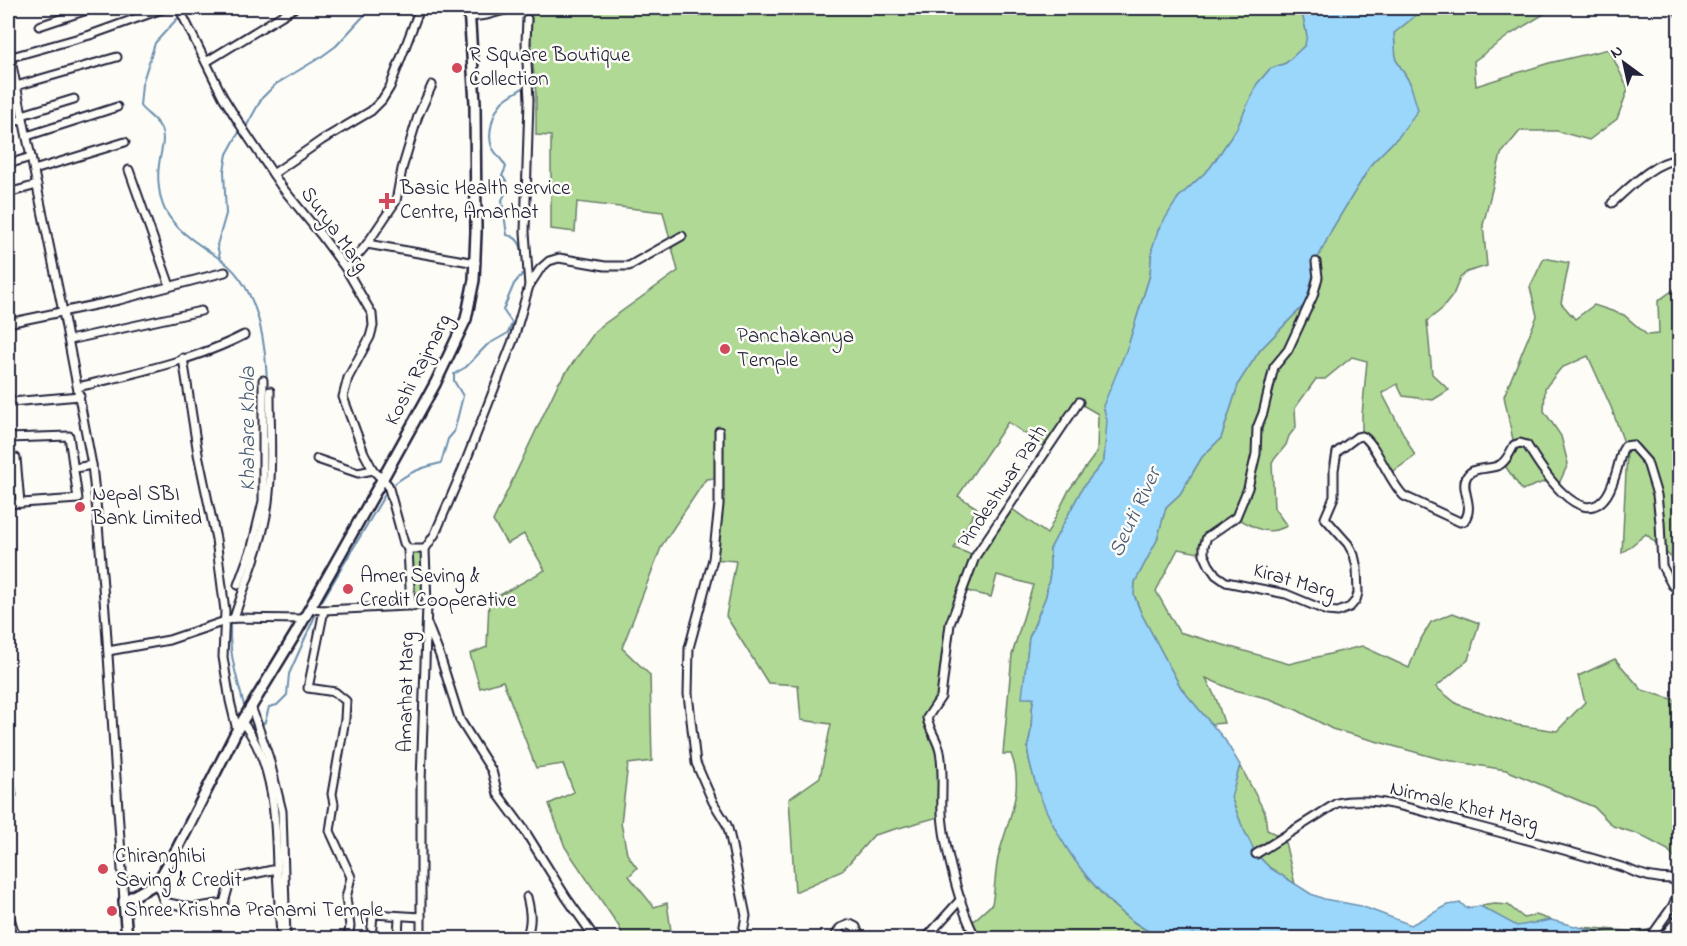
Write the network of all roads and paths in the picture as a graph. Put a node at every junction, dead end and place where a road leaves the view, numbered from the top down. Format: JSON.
{"nodes":[{"id":1,"x":93,"y":8,"type":"edge"},
{"id":2,"x":165,"y":8,"type":"edge"},
{"id":3,"x":179,"y":8,"type":"edge"},
{"id":4,"x":420,"y":8,"type":"edge"},
{"id":5,"x":512,"y":8,"type":"edge"},
{"id":6,"x":1678,"y":8,"type":"edge"},
{"id":7,"x":289,"y":9,"type":"edge"},
{"id":8,"x":470,"y":12,"type":"edge"},
{"id":9,"x":1680,"y":14,"type":"edge"},
{"id":10,"x":527,"y":19,"type":"dead end"},
{"id":11,"x":39,"y":26,"type":"dead end"},
{"id":12,"x":8,"y":46,"type":"edge"},
{"id":13,"x":117,"y":57,"type":"dead end"},
{"id":14,"x":9,"y":58,"type":"edge"},
{"id":15,"x":206,"y":62,"type":"junction"},
{"id":16,"x":13,"y":84,"type":"edge"},
{"id":17,"x":432,"y":85,"type":"dead end"},
{"id":18,"x":74,"y":99,"type":"dead end"},
{"id":19,"x":117,"y":107,"type":"dead end"},
{"id":20,"x":23,"y":117,"type":"junction"},
{"id":21,"x":8,"y":124,"type":"edge"},
{"id":22,"x":27,"y":136,"type":"junction"},
{"id":23,"x":125,"y":142,"type":"dead end"},
{"id":24,"x":31,"y":157,"type":"junction"},
{"id":25,"x":1680,"y":159,"type":"edge"},
{"id":26,"x":8,"y":164,"type":"edge"},
{"id":27,"x":34,"y":170,"type":"junction"},
{"id":28,"x":129,"y":170,"type":"dead end"},
{"id":29,"x":273,"y":174,"type":"junction"},
{"id":30,"x":37,"y":185,"type":"junction"},
{"id":31,"x":8,"y":193,"type":"edge"},
{"id":32,"x":1612,"y":203,"type":"dead end"},
{"id":33,"x":682,"y":236,"type":"dead end"},
{"id":34,"x":368,"y":244,"type":"junction"},
{"id":35,"x":1316,"y":262,"type":"dead end"},
{"id":36,"x":476,"y":263,"type":"junction"},
{"id":37,"x":345,"y":269,"type":"junction"},
{"id":38,"x":225,"y":272,"type":"dead end"},
{"id":39,"x":170,"y":286,"type":"junction"},
{"id":40,"x":529,"y":286,"type":"junction"},
{"id":41,"x":201,"y":311,"type":"dead end"},
{"id":42,"x":63,"y":312,"type":"junction"},
{"id":43,"x":8,"y":323,"type":"edge"},
{"id":44,"x":244,"y":335,"type":"dead end"},
{"id":45,"x":69,"y":340,"type":"junction"},
{"id":46,"x":183,"y":358,"type":"junction"},
{"id":47,"x":263,"y":380,"type":"dead end"},
{"id":48,"x":78,"y":387,"type":"junction"},
{"id":49,"x":270,"y":392,"type":"dead end"},
{"id":50,"x":8,"y":394,"type":"edge"},
{"id":51,"x":80,"y":396,"type":"junction"},
{"id":52,"x":1079,"y":402,"type":"dead end"},
{"id":53,"x":719,"y":431,"type":"dead end"},
{"id":54,"x":8,"y":438,"type":"edge"},
{"id":55,"x":16,"y":458,"type":"dead end"},
{"id":56,"x":317,"y":459,"type":"dead end"},
{"id":57,"x":92,"y":465,"type":"junction"},
{"id":58,"x":75,"y":468,"type":"junction"},
{"id":59,"x":373,"y":470,"type":"junction"},
{"id":60,"x":387,"y":485,"type":"junction"},
{"id":61,"x":20,"y":503,"type":"junction"},
{"id":62,"x":8,"y":504,"type":"edge"},
{"id":63,"x":262,"y":517,"type":"junction"},
{"id":64,"x":408,"y":549,"type":"junction"},
{"id":65,"x":425,"y":549,"type":"junction"},
{"id":66,"x":238,"y":585,"type":"dead end"},
{"id":67,"x":1680,"y":590,"type":"edge"},
{"id":68,"x":427,"y":605,"type":"junction"},
{"id":69,"x":411,"y":606,"type":"junction"},
{"id":70,"x":310,"y":609,"type":"junction"},
{"id":71,"x":324,"y":610,"type":"junction"},
{"id":72,"x":425,"y":617,"type":"junction"},
{"id":73,"x":304,"y":619,"type":"junction"},
{"id":74,"x":229,"y":620,"type":"junction"},
{"id":75,"x":108,"y":651,"type":"junction"},
{"id":76,"x":251,"y":710,"type":"junction"},
{"id":77,"x":242,"y":725,"type":"junction"},
{"id":78,"x":1256,"y":854,"type":"dead end"},
{"id":79,"x":277,"y":869,"type":"junction"},
{"id":80,"x":157,"y":884,"type":"junction"},
{"id":81,"x":1680,"y":889,"type":"edge"},
{"id":82,"x":527,"y":897,"type":"dead end"},
{"id":83,"x":961,"y":899,"type":"junction"},
{"id":84,"x":124,"y":901,"type":"junction"},
{"id":85,"x":8,"y":911,"type":"edge"},
{"id":86,"x":399,"y":917,"type":"junction"},
{"id":87,"x":421,"y":917,"type":"junction"},
{"id":88,"x":1680,"y":917,"type":"edge"},
{"id":89,"x":10,"y":930,"type":"edge"},
{"id":90,"x":16,"y":939,"type":"edge"},
{"id":91,"x":127,"y":939,"type":"edge"},
{"id":92,"x":280,"y":939,"type":"edge"},
{"id":93,"x":285,"y":939,"type":"edge"},
{"id":94,"x":348,"y":939,"type":"edge"},
{"id":95,"x":371,"y":939,"type":"edge"},
{"id":96,"x":398,"y":939,"type":"edge"},
{"id":97,"x":420,"y":939,"type":"edge"},
{"id":98,"x":526,"y":939,"type":"edge"},
{"id":99,"x":595,"y":939,"type":"edge"},
{"id":100,"x":742,"y":939,"type":"edge"},
{"id":101,"x":834,"y":939,"type":"edge"},
{"id":102,"x":860,"y":939,"type":"edge"},
{"id":103,"x":926,"y":939,"type":"edge"},
{"id":104,"x":976,"y":939,"type":"edge"},
{"id":105,"x":1650,"y":939,"type":"edge"},
{"id":106,"x":1662,"y":939,"type":"edge"}],
"edges":[{"from":1,"to":11,"type":"street"},
{"from":2,"to":14,"type":"street"},
{"from":3,"to":15,"type":"street","name":"Surya Marg"},
{"from":4,"to":29,"type":"street"},
{"from":5,"to":8,"type":"street"},
{"from":6,"to":9,"type":"street"},
{"from":7,"to":15,"type":"street"},
{"from":8,"to":36,"type":"main road","name":"Koshi Rajmarg"},
{"from":10,"to":40,"type":"street"},
{"from":12,"to":14,"type":"street"},
{"from":13,"to":16,"type":"street"},
{"from":14,"to":16,"type":"street"},
{"from":15,"to":29,"type":"street","name":"Surya Marg"},
{"from":16,"to":20,"type":"street"},
{"from":17,"to":34,"type":"street"},
{"from":18,"to":20,"type":"street"},
{"from":19,"to":22,"type":"street"},
{"from":20,"to":21,"type":"street"},
{"from":20,"to":22,"type":"street"},
{"from":22,"to":24,"type":"street"},
{"from":23,"to":27,"type":"street"},
{"from":24,"to":26,"type":"street"},
{"from":24,"to":27,"type":"street"},
{"from":25,"to":32,"type":"street"},
{"from":27,"to":30,"type":"street"},
{"from":28,"to":39,"type":"street"},
{"from":29,"to":37,"type":"street","name":"Surya Marg"},
{"from":30,"to":31,"type":"street"},
{"from":30,"to":42,"type":"street"},
{"from":33,"to":40,"type":"street"},
{"from":34,"to":36,"type":"street"},
{"from":34,"to":37,"type":"street"},
{"from":35,"to":67,"type":"street","name":"Kirat Marg"},
{"from":36,"to":60,"type":"main road","name":"Koshi Rajmarg"},
{"from":37,"to":59,"type":"street","name":"Surya Marg"},
{"from":38,"to":39,"type":"street"},
{"from":39,"to":42,"type":"street"},
{"from":40,"to":65,"type":"street"},
{"from":41,"to":45,"type":"street"},
{"from":42,"to":43,"type":"street"},
{"from":42,"to":45,"type":"street"},
{"from":44,"to":46,"type":"street"},
{"from":45,"to":48,"type":"street"},
{"from":46,"to":48,"type":"street"},
{"from":46,"to":74,"type":"street"},
{"from":47,"to":63,"type":"street"},
{"from":48,"to":51,"type":"street"},
{"from":49,"to":63,"type":"street"},
{"from":50,"to":51,"type":"street"},
{"from":51,"to":57,"type":"street"},
{"from":52,"to":83,"type":"street","name":"Pindeshwar Path"},
{"from":53,"to":100,"type":"street"},
{"from":54,"to":58,"type":"street"},
{"from":55,"to":61,"type":"street"},
{"from":56,"to":59,"type":"street"},
{"from":57,"to":58,"type":"street"},
{"from":57,"to":75,"type":"street"},
{"from":58,"to":61,"type":"street"},
{"from":59,"to":60,"type":"street","name":"Surya Marg"},
{"from":60,"to":64,"type":"street"},
{"from":60,"to":70,"type":"main road","name":"Koshi Rajmarg"},
{"from":61,"to":62,"type":"street"},
{"from":63,"to":66,"type":"street"},
{"from":63,"to":74,"type":"street"},
{"from":64,"to":65,"type":"street"},
{"from":64,"to":69,"type":"street"},
{"from":65,"to":68,"type":"street","name":"Amarhat Marg"},
{"from":68,"to":69,"type":"street"},
{"from":68,"to":72,"type":"street","name":"Amarhat Marg"},
{"from":69,"to":71,"type":"street"},
{"from":70,"to":71,"type":"street"},
{"from":70,"to":73,"type":"main road","name":"Koshi Rajmarg"},
{"from":71,"to":94,"type":"street"},
{"from":72,"to":87,"type":"street","name":"Amarhat Marg"},
{"from":72,"to":99,"type":"street"},
{"from":73,"to":74,"type":"street"},
{"from":73,"to":76,"type":"main road","name":"Koshi Rajmarg"},
{"from":74,"to":75,"type":"street"},
{"from":74,"to":77,"type":"street"},
{"from":75,"to":84,"type":"street"},
{"from":76,"to":77,"type":"main road","name":"Koshi Rajmarg"},
{"from":76,"to":93,"type":"street"},
{"from":77,"to":79,"type":"street"},
{"from":77,"to":80,"type":"main road"},
{"from":78,"to":81,"type":"street","name":"Nirmale Khet Marg"},
{"from":79,"to":80,"type":"street"},
{"from":79,"to":92,"type":"street"},
{"from":80,"to":84,"type":"main road"},
{"from":81,"to":105,"type":"street"},
{"from":82,"to":98,"type":"street"},
{"from":83,"to":103,"type":"street"},
{"from":83,"to":104,"type":"street","name":"Pindeshwar Path"},
{"from":84,"to":91,"type":"main road"},
{"from":85,"to":89,"type":"street"},
{"from":86,"to":87,"type":"street"},
{"from":86,"to":95,"type":"street"},
{"from":86,"to":96,"type":"street"},
{"from":87,"to":97,"type":"street","name":"Amarhat Marg"},
{"from":88,"to":106,"type":"street"},
{"from":89,"to":90,"type":"street"},
{"from":101,"to":102,"type":"street"}]}
